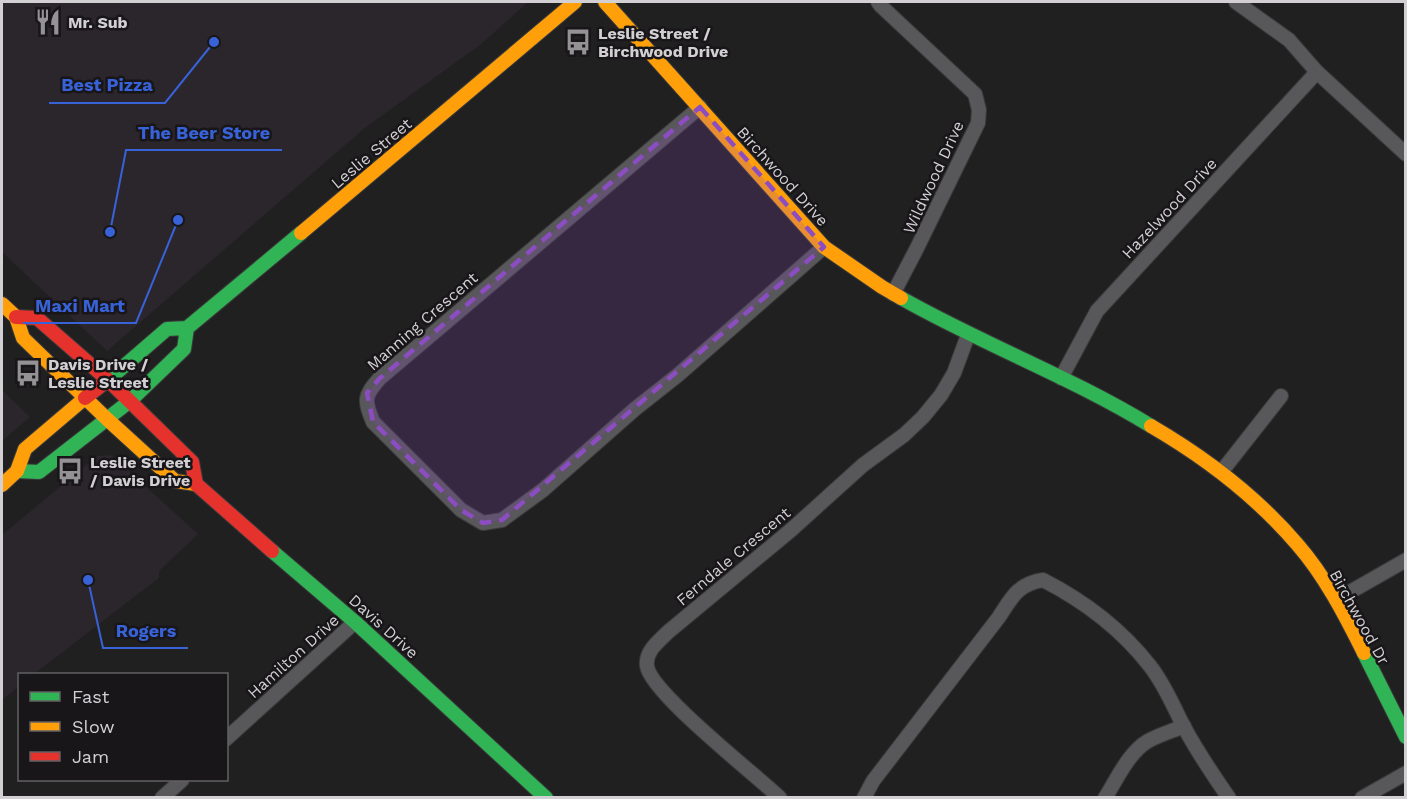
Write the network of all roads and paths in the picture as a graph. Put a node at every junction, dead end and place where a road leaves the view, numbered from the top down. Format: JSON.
{"nodes":[{"id":1,"x":575,"y":2,"type":"edge"},
{"id":2,"x":605,"y":2,"type":"edge"},
{"id":3,"x":878,"y":2,"type":"edge"},
{"id":4,"x":1236,"y":2,"type":"edge"},
{"id":5,"x":1317,"y":72,"type":"junction"},
{"id":6,"x":700,"y":107,"type":"junction"},
{"id":7,"x":1406,"y":154,"type":"edge"},
{"id":8,"x":824,"y":247,"type":"junction"},
{"id":9,"x":893,"y":294,"type":"junction"},
{"id":10,"x":2,"y":304,"type":"edge"},
{"id":11,"x":16,"y":317,"type":"junction"},
{"id":12,"x":187,"y":328,"type":"junction"},
{"id":13,"x":968,"y":335,"type":"junction"},
{"id":14,"x":1061,"y":378,"type":"junction"},
{"id":15,"x":108,"y":380,"type":"junction"},
{"id":16,"x":1281,"y":396,"type":"dead end"},
{"id":17,"x":85,"y":398,"type":"junction"},
{"id":18,"x":130,"y":401,"type":"junction"},
{"id":19,"x":107,"y":419,"type":"junction"},
{"id":20,"x":17,"y":471,"type":"junction"},
{"id":21,"x":1222,"y":471,"type":"junction"},
{"id":22,"x":2,"y":484,"type":"edge"},
{"id":23,"x":196,"y":484,"type":"junction"},
{"id":24,"x":1406,"y":560,"type":"edge"},
{"id":25,"x":1336,"y":600,"type":"junction"},
{"id":26,"x":355,"y":622,"type":"junction"},
{"id":27,"x":1184,"y":726,"type":"junction"},
{"id":28,"x":228,"y":737,"type":"edge"},
{"id":29,"x":1406,"y":737,"type":"edge"},
{"id":30,"x":1406,"y":774,"type":"edge"},
{"id":31,"x":181,"y":781,"type":"edge"},
{"id":32,"x":162,"y":798,"type":"edge"},
{"id":33,"x":546,"y":798,"type":"edge"},
{"id":34,"x":780,"y":798,"type":"edge"},
{"id":35,"x":864,"y":798,"type":"edge"},
{"id":36,"x":1105,"y":798,"type":"edge"},
{"id":37,"x":1228,"y":798,"type":"edge"},
{"id":38,"x":1362,"y":798,"type":"edge"}],
"edges":[{"from":1,"to":12,"type":"main road","name":"Leslie Street"},
{"from":2,"to":6,"type":"main road","name":"Birchwood Drive"},
{"from":3,"to":9,"type":"street","name":"Wildwood Drive"},
{"from":4,"to":5,"type":"street"},
{"from":5,"to":7,"type":"street"},
{"from":5,"to":14,"type":"street","name":"Hazelwood Drive"},
{"from":6,"to":8,"type":"main road","name":"Birchwood Drive"},
{"from":6,"to":8,"type":"street","name":"Manning Crescent"},
{"from":8,"to":9,"type":"main road","name":"Birchwood Drive"},
{"from":9,"to":13,"type":"main road","name":"Birchwood Drive"},
{"from":10,"to":11,"type":"main road","name":"Davis Drive"},
{"from":11,"to":15,"type":"main road","name":"Davis Drive"},
{"from":11,"to":17,"type":"main road","name":"Davis Drive"},
{"from":12,"to":15,"type":"main road","name":"Leslie Street"},
{"from":12,"to":18,"type":"main road"},
{"from":13,"to":14,"type":"main road"},
{"from":13,"to":34,"type":"street","name":"Ferndale Crescent"},
{"from":14,"to":21,"type":"main road"},
{"from":15,"to":17,"type":"main road","name":"Leslie Street"},
{"from":15,"to":18,"type":"main road","name":"Davis Drive"},
{"from":16,"to":21,"type":"street"},
{"from":17,"to":19,"type":"main road","name":"Davis Drive"},
{"from":17,"to":20,"type":"main road","name":"Leslie Street"},
{"from":18,"to":19,"type":"main road"},
{"from":18,"to":23,"type":"main road","name":"Davis Drive"},
{"from":19,"to":20,"type":"main road"},
{"from":19,"to":23,"type":"main road","name":"Davis Drive"},
{"from":20,"to":22,"type":"main road","name":"Leslie Street"},
{"from":21,"to":25,"type":"main road","name":"Birchwood Dr"},
{"from":23,"to":26,"type":"main road","name":"Davis Drive"},
{"from":24,"to":25,"type":"street"},
{"from":25,"to":29,"type":"main road","name":"Birchwood Dr"},
{"from":26,"to":28,"type":"street","name":"Hamilton Drive"},
{"from":26,"to":33,"type":"main road","name":"Davis Drive"},
{"from":27,"to":35,"type":"street"},
{"from":27,"to":36,"type":"street"},
{"from":27,"to":37,"type":"street"},
{"from":30,"to":38,"type":"street"},
{"from":31,"to":32,"type":"street"}]}
